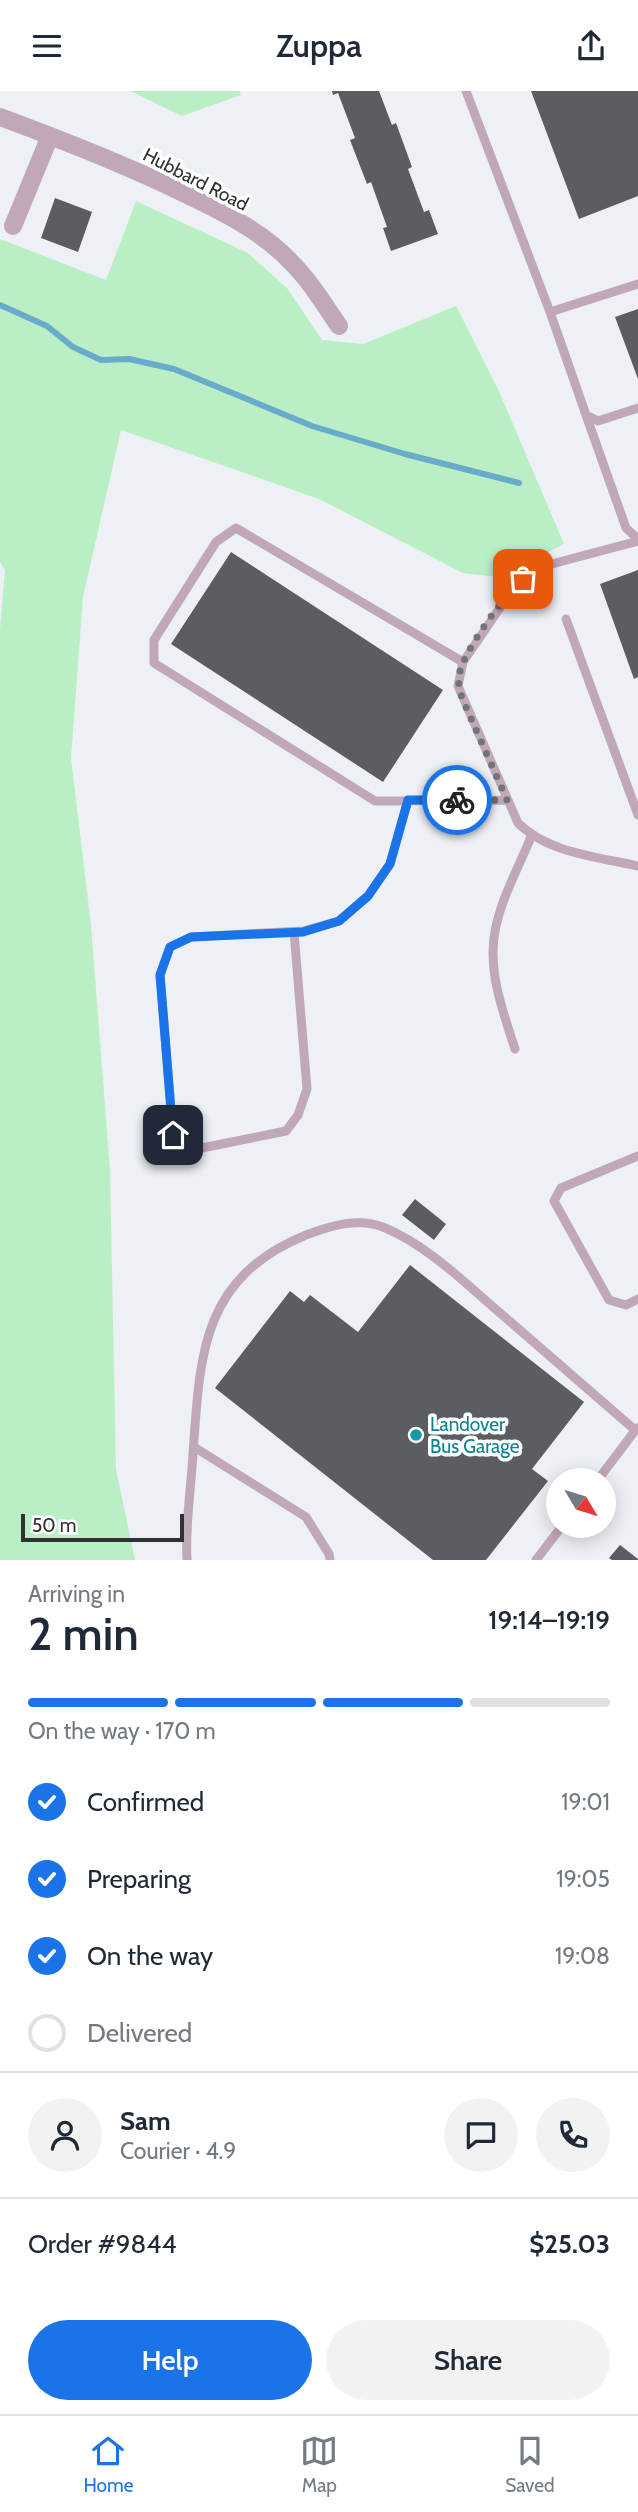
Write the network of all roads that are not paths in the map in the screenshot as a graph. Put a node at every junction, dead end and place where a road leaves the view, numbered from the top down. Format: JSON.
{"nodes":[{"id":1,"x":466,"y":91,"type":"edge"},
{"id":2,"x":0,"y":117,"type":"edge"},
{"id":3,"x":50,"y":136,"type":"junction"},
{"id":4,"x":13,"y":226,"type":"dead end"},
{"id":5,"x":638,"y":284,"type":"edge"},
{"id":6,"x":550,"y":312,"type":"junction"},
{"id":7,"x":339,"y":326,"type":"dead end"},
{"id":8,"x":638,"y":408,"type":"edge"},
{"id":9,"x":586,"y":415,"type":"junction"},
{"id":10,"x":638,"y":540,"type":"edge"},
{"id":11,"x":566,"y":619,"type":"dead end"},
{"id":12,"x":463,"y":662,"type":"junction"},
{"id":13,"x":408,"y":800,"type":"junction"},
{"id":14,"x":507,"y":800,"type":"junction"},
{"id":15,"x":638,"y":815,"type":"edge"},
{"id":16,"x":531,"y":837,"type":"junction"},
{"id":17,"x":638,"y":866,"type":"edge"},
{"id":18,"x":294,"y":932,"type":"junction"},
{"id":19,"x":515,"y":1049,"type":"dead end"},
{"id":20,"x":638,"y":1156,"type":"edge"},
{"id":21,"x":638,"y":1299,"type":"edge"},
{"id":22,"x":637,"y":1428,"type":"edge"},
{"id":23,"x":194,"y":1447,"type":"junction"},
{"id":24,"x":607,"y":1468,"type":"edge"},
{"id":25,"x":553,"y":1538,"type":"edge"},
{"id":26,"x":187,"y":1560,"type":"edge"},
{"id":27,"x":330,"y":1560,"type":"edge"},
{"id":28,"x":536,"y":1560,"type":"edge"}],
"edges":[{"from":1,"to":6,"type":"lane"},
{"from":2,"to":3,"type":"street","name":"Hubbard Road"},
{"from":3,"to":4,"type":"street"},
{"from":3,"to":7,"type":"street","name":"Hubbard Road"},
{"from":5,"to":6,"type":"lane"},
{"from":6,"to":9,"type":"lane"},
{"from":8,"to":9,"type":"lane"},
{"from":9,"to":10,"type":"lane"},
{"from":10,"to":12,"type":"lane"},
{"from":11,"to":15,"type":"lane"},
{"from":12,"to":13,"type":"lane"},
{"from":12,"to":14,"type":"lane"},
{"from":13,"to":14,"type":"lane"},
{"from":13,"to":18,"type":"lane"},
{"from":14,"to":16,"type":"lane"},
{"from":16,"to":17,"type":"lane"},
{"from":16,"to":19,"type":"lane"},
{"from":18,"to":18,"type":"lane"},
{"from":20,"to":21,"type":"lane"},
{"from":22,"to":23,"type":"lane"},
{"from":22,"to":24,"type":"lane"},
{"from":23,"to":26,"type":"lane"},
{"from":23,"to":27,"type":"lane"},
{"from":25,"to":28,"type":"lane"}]}
